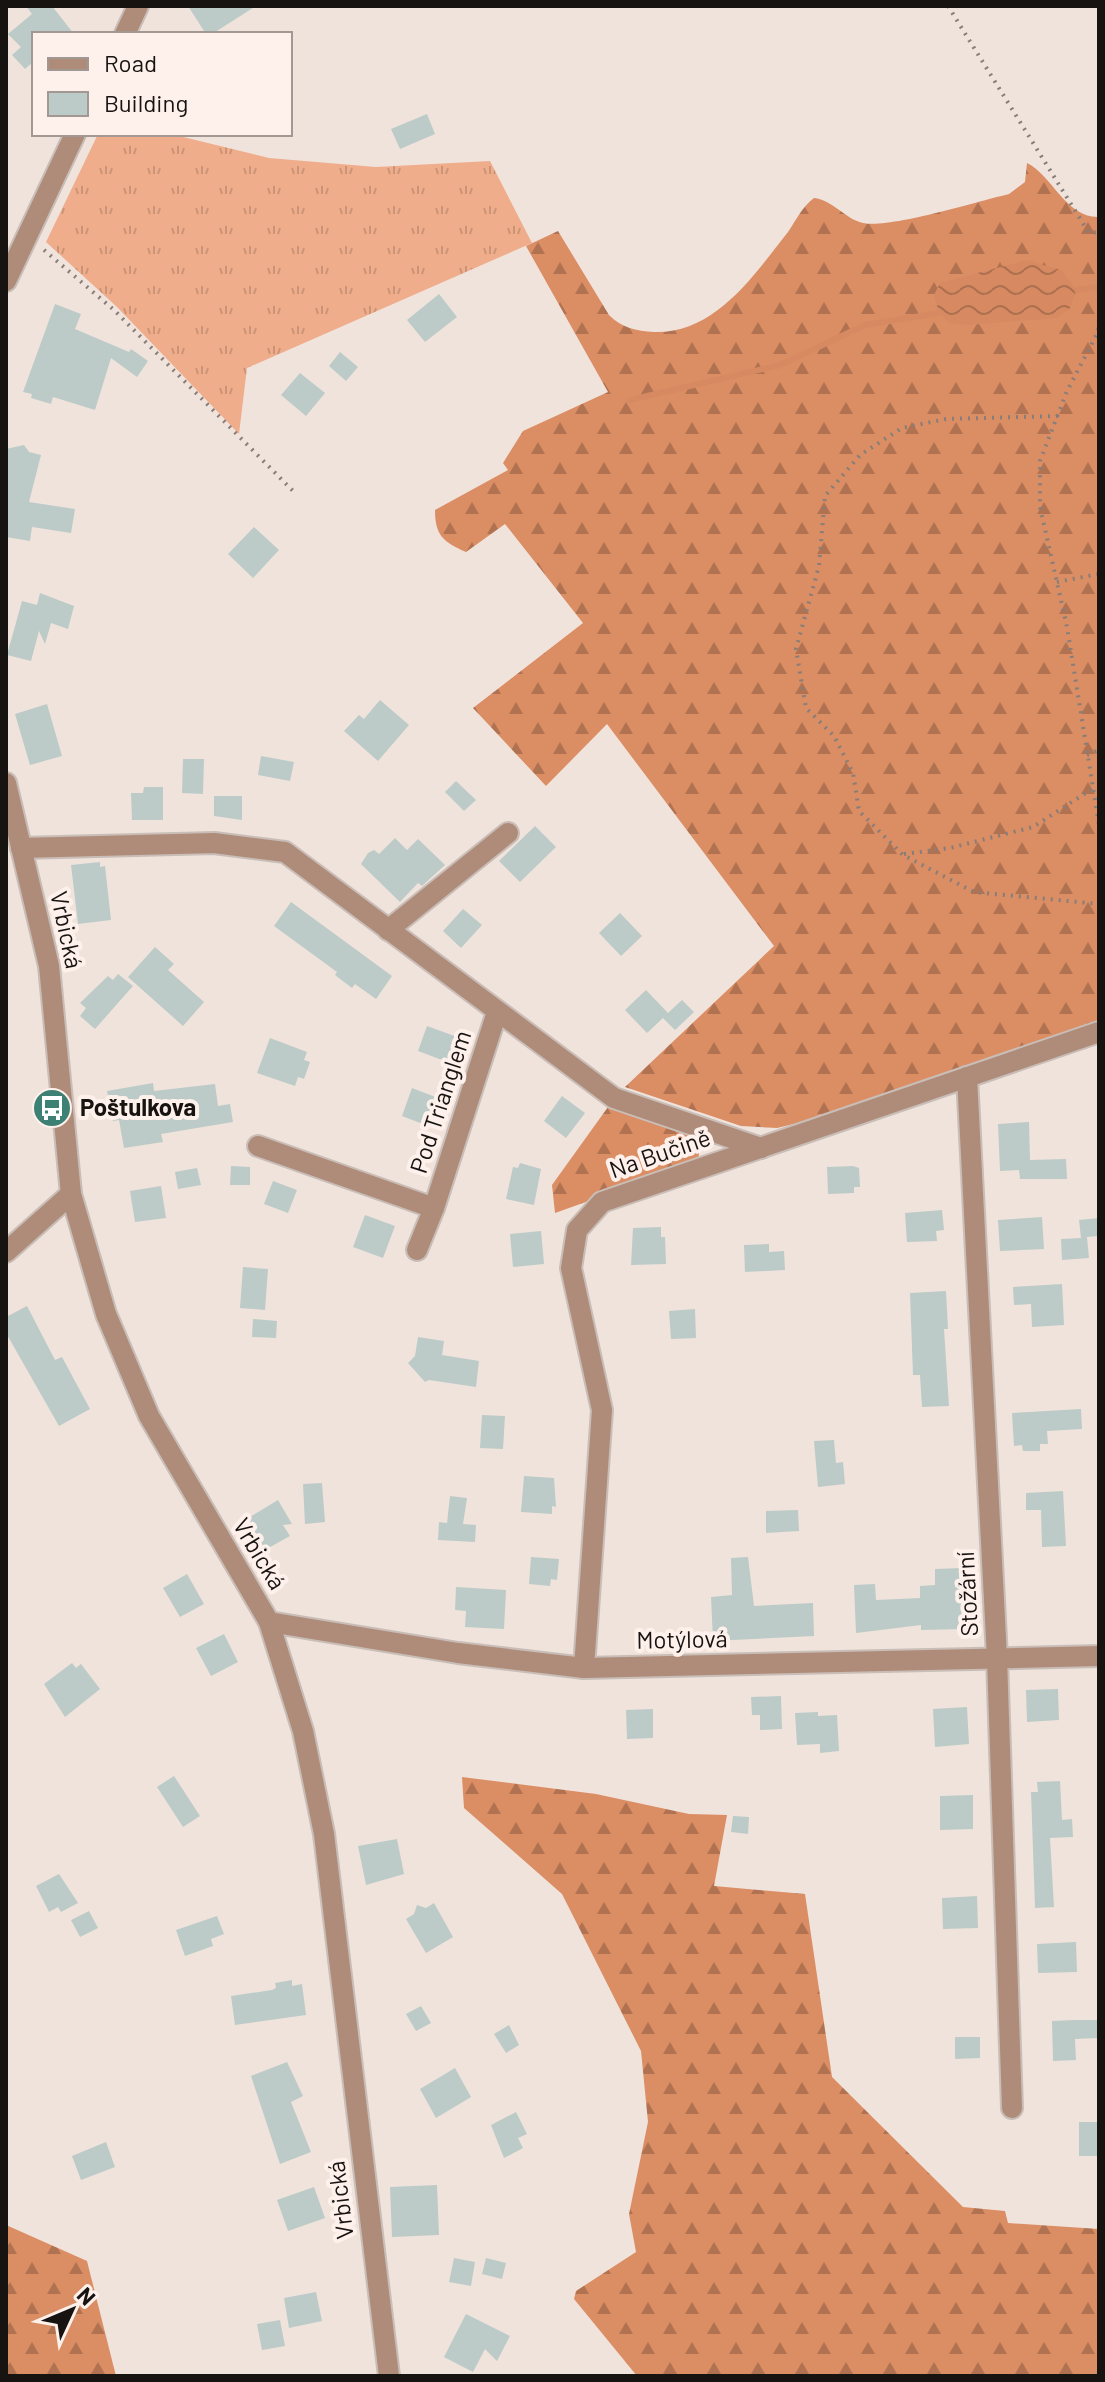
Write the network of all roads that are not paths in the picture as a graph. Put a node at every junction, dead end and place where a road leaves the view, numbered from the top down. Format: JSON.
{"nodes":[{"id":1,"x":138,"y":6,"type":"edge"},
{"id":2,"x":126,"y":32,"type":"edge"},
{"id":3,"x":74,"y":136,"type":"edge"},
{"id":4,"x":6,"y":281,"type":"edge"},
{"id":5,"x":6,"y":783,"type":"edge"},
{"id":6,"x":508,"y":833,"type":"dead end"},
{"id":7,"x":21,"y":848,"type":"junction"},
{"id":8,"x":388,"y":930,"type":"junction"},
{"id":9,"x":497,"y":1012,"type":"junction"},
{"id":10,"x":1099,"y":1032,"type":"edge"},
{"id":11,"x":967,"y":1077,"type":"junction"},
{"id":12,"x":258,"y":1146,"type":"dead end"},
{"id":13,"x":761,"y":1148,"type":"junction"},
{"id":14,"x":71,"y":1194,"type":"junction"},
{"id":15,"x":434,"y":1208,"type":"junction"},
{"id":16,"x":417,"y":1250,"type":"dead end"},
{"id":17,"x":6,"y":1252,"type":"edge"},
{"id":18,"x":269,"y":1622,"type":"junction"},
{"id":19,"x":1099,"y":1656,"type":"edge"},
{"id":20,"x":997,"y":1658,"type":"junction"},
{"id":21,"x":584,"y":1668,"type":"junction"},
{"id":22,"x":1012,"y":2108,"type":"dead end"},
{"id":23,"x":389,"y":2376,"type":"edge"}],
"edges":[{"from":1,"to":2,"type":"street"},
{"from":3,"to":4,"type":"street"},
{"from":5,"to":7,"type":"street","name":"Vrbická"},
{"from":6,"to":8,"type":"street"},
{"from":7,"to":8,"type":"street"},
{"from":7,"to":14,"type":"street","name":"Vrbická"},
{"from":8,"to":9,"type":"street"},
{"from":9,"to":13,"type":"street"},
{"from":9,"to":15,"type":"street","name":"Pod Trianglem"},
{"from":10,"to":11,"type":"street","name":"Na Bučině"},
{"from":11,"to":13,"type":"street","name":"Na Bučině"},
{"from":11,"to":20,"type":"street","name":"Stožární"},
{"from":12,"to":15,"type":"street","name":"Pod Trianglem"},
{"from":13,"to":21,"type":"street","name":"Na Bučině"},
{"from":14,"to":17,"type":"street"},
{"from":14,"to":18,"type":"street","name":"Vrbická"},
{"from":15,"to":16,"type":"street","name":"Pod Trianglem"},
{"from":18,"to":21,"type":"street","name":"Motýlová"},
{"from":18,"to":23,"type":"street","name":"Vrbická"},
{"from":19,"to":20,"type":"street","name":"Motýlová"},
{"from":20,"to":21,"type":"street","name":"Motýlová"},
{"from":20,"to":22,"type":"street","name":"Stožární"}]}
